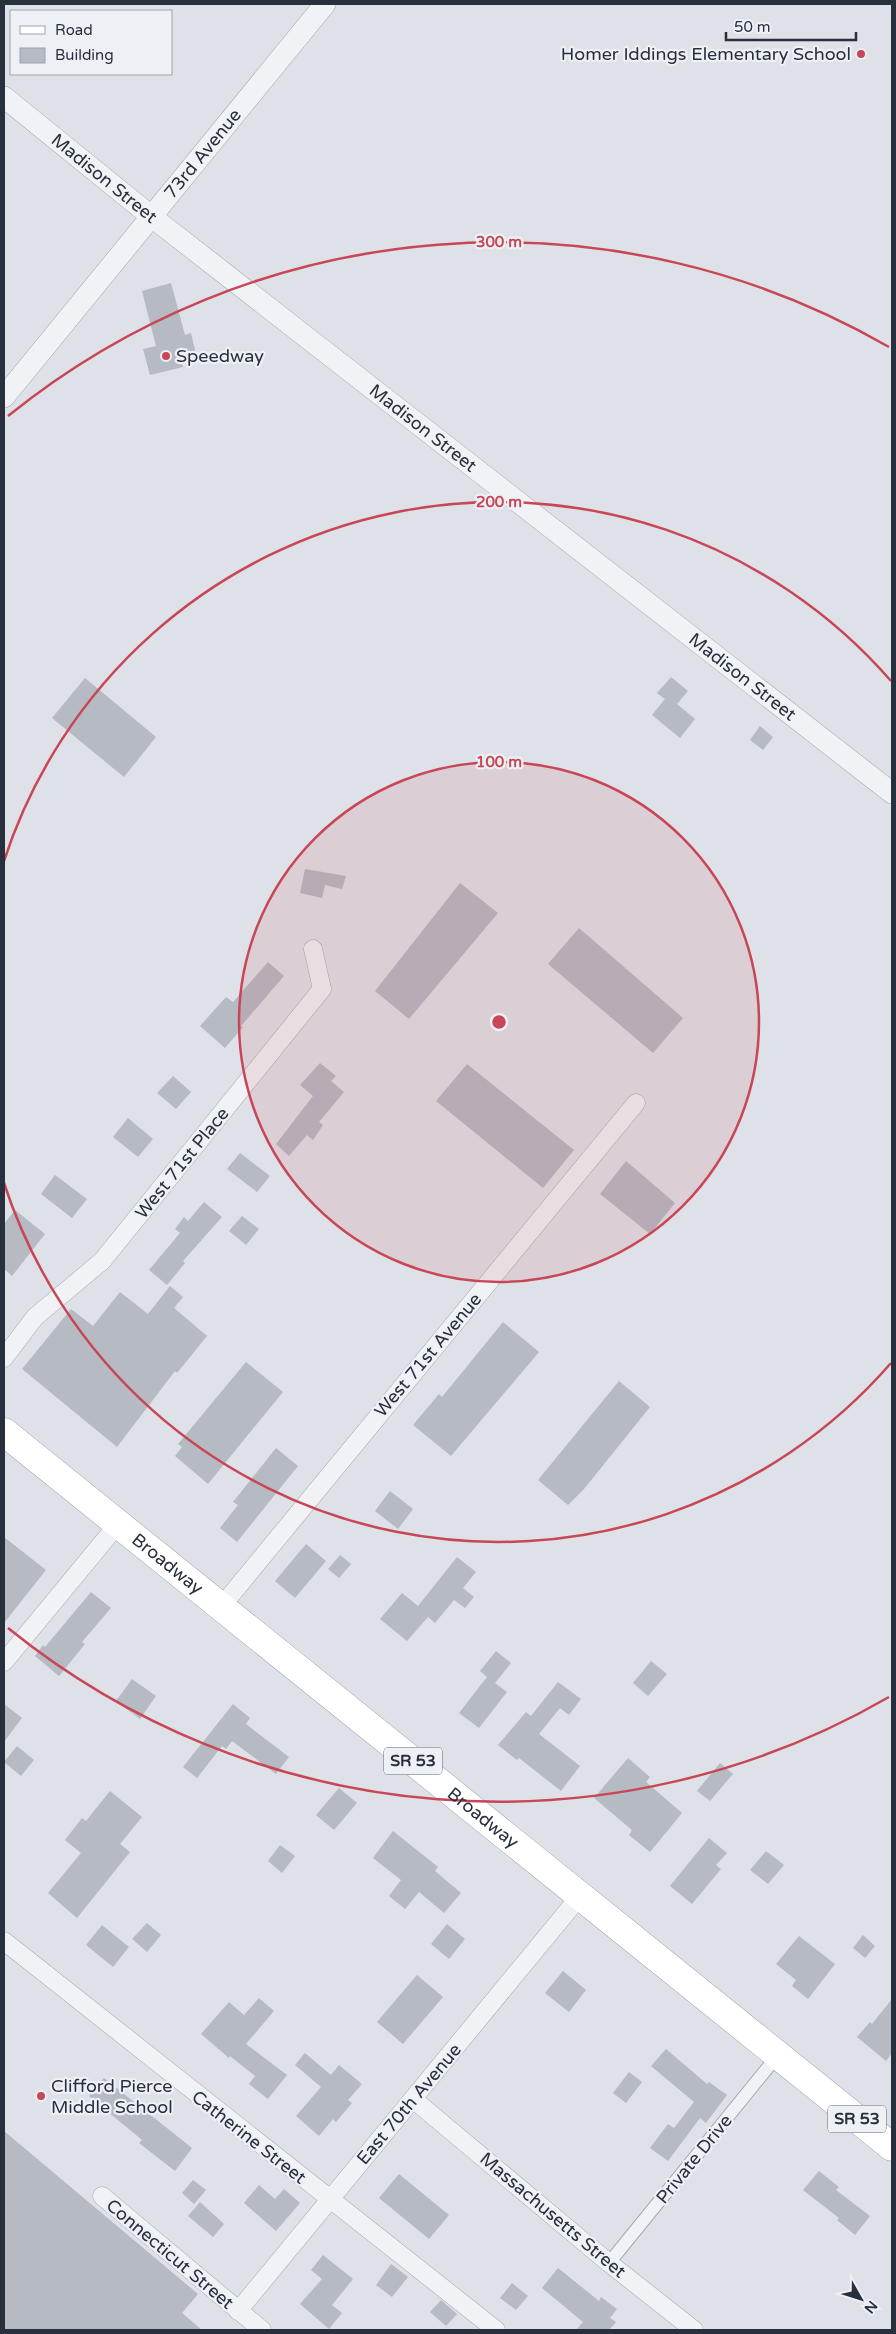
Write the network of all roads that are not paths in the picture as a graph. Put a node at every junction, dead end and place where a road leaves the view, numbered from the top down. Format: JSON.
{"nodes":[{"id":1,"x":325,"y":4,"type":"edge"},
{"id":2,"x":4,"y":96,"type":"edge"},
{"id":3,"x":152,"y":217,"type":"junction"},
{"id":4,"x":4,"y":396,"type":"edge"},
{"id":5,"x":892,"y":793,"type":"edge"},
{"id":6,"x":313,"y":949,"type":"dead end"},
{"id":7,"x":636,"y":1103,"type":"dead end"},
{"id":8,"x":4,"y":1358,"type":"edge"},
{"id":9,"x":4,"y":1432,"type":"edge"},
{"id":10,"x":118,"y":1524,"type":"junction"},
{"id":11,"x":221,"y":1607,"type":"junction"},
{"id":12,"x":4,"y":1662,"type":"edge"},
{"id":13,"x":580,"y":1896,"type":"junction"},
{"id":14,"x":4,"y":1941,"type":"edge"},
{"id":15,"x":778,"y":2055,"type":"junction"},
{"id":16,"x":413,"y":2099,"type":"junction"},
{"id":17,"x":892,"y":2147,"type":"edge"},
{"id":18,"x":102,"y":2196,"type":"dead end"},
{"id":19,"x":329,"y":2200,"type":"junction"},
{"id":20,"x":609,"y":2263,"type":"junction"},
{"id":21,"x":238,"y":2311,"type":"junction"},
{"id":22,"x":262,"y":2330,"type":"edge"},
{"id":23,"x":496,"y":2330,"type":"edge"},
{"id":24,"x":694,"y":2330,"type":"edge"}],
"edges":[{"from":1,"to":3,"type":"street","name":"73rd Avenue"},
{"from":2,"to":3,"type":"street","name":"Madison Street"},
{"from":3,"to":4,"type":"street","name":"73rd Avenue"},
{"from":3,"to":5,"type":"street","name":"Madison Street"},
{"from":6,"to":8,"type":"street","name":"West 71st Place"},
{"from":7,"to":11,"type":"street","name":"West 71st Avenue"},
{"from":9,"to":10,"type":"main road","name":"Broadway","number":"SR 53"},
{"from":10,"to":11,"type":"main road","name":"Broadway","number":"SR 53"},
{"from":10,"to":12,"type":"street"},
{"from":11,"to":13,"type":"main road","name":"Broadway","number":"SR 53"},
{"from":13,"to":15,"type":"main road","name":"Broadway","number":"SR 53"},
{"from":13,"to":16,"type":"street","name":"East 70th Avenue"},
{"from":14,"to":19,"type":"street","name":"Catherine Street"},
{"from":15,"to":17,"type":"main road","name":"Broadway","number":"SR 53"},
{"from":15,"to":20,"type":"street","name":"Private Drive"},
{"from":16,"to":19,"type":"street","name":"East 70th Avenue"},
{"from":16,"to":20,"type":"street","name":"Massachusetts Street"},
{"from":18,"to":21,"type":"street","name":"Connecticut Street"},
{"from":19,"to":21,"type":"street","name":"East 70th Avenue"},
{"from":19,"to":23,"type":"street","name":"Catherine Street"},
{"from":20,"to":24,"type":"street","name":"Massachusetts Street"},
{"from":21,"to":22,"type":"street","name":"Connecticut Street"}]}
